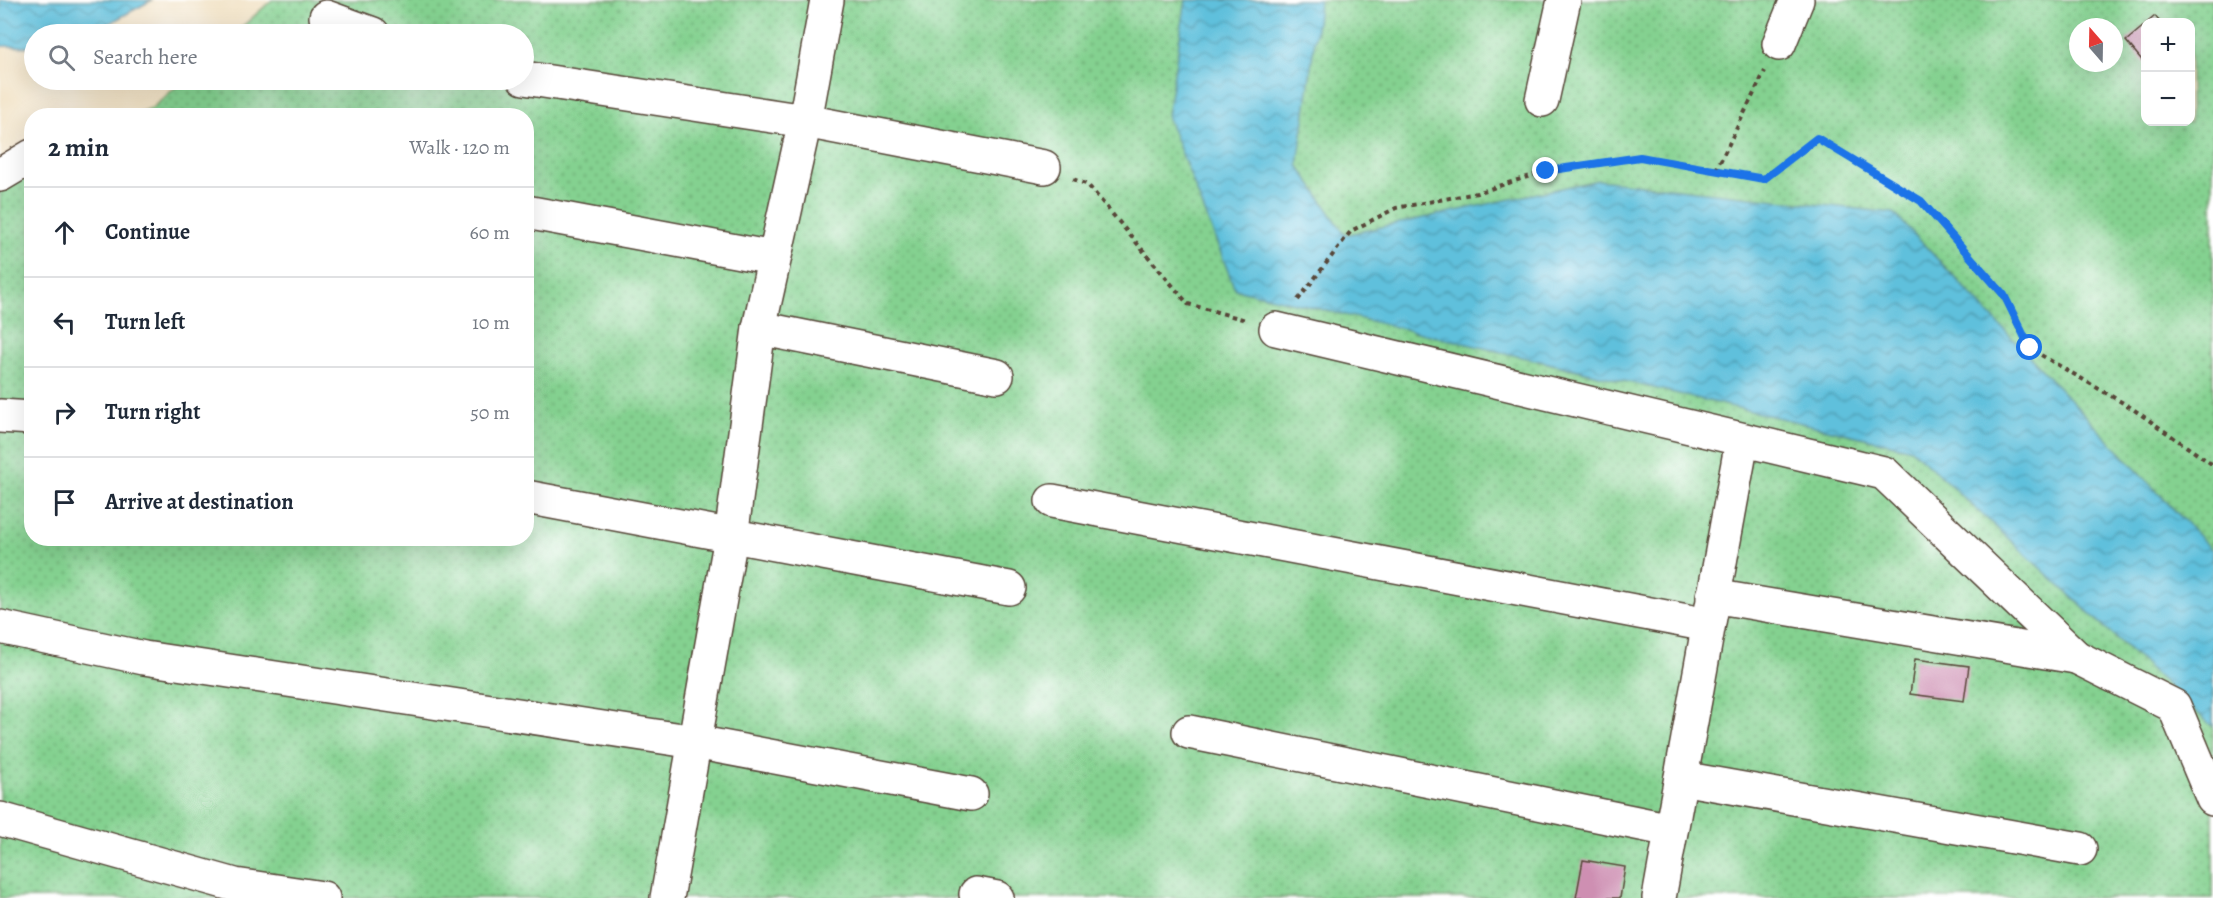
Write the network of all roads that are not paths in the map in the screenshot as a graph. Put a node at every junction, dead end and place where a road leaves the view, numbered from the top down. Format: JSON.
{"nodes":[{"id":1,"x":827,"y":0,"type":"edge"},
{"id":2,"x":1564,"y":0,"type":"edge"},
{"id":3,"x":1797,"y":0,"type":"edge"},
{"id":4,"x":326,"y":17,"type":"dead end"},
{"id":5,"x":345,"y":24,"type":"edge"},
{"id":6,"x":1779,"y":44,"type":"road end"},
{"id":7,"x":534,"y":80,"type":"edge"},
{"id":8,"x":1542,"y":100,"type":"dead end"},
{"id":9,"x":805,"y":121,"type":"junction"},
{"id":10,"x":24,"y":161,"type":"edge"},
{"id":11,"x":1044,"y":167,"type":"dead end"},
{"id":12,"x":0,"y":175,"type":"edge"},
{"id":13,"x":534,"y":213,"type":"edge"},
{"id":14,"x":773,"y":258,"type":"junction"},
{"id":15,"x":759,"y":328,"type":"junction"},
{"id":16,"x":1276,"y":329,"type":"road end"},
{"id":17,"x":997,"y":376,"type":"dead end"},
{"id":18,"x":0,"y":416,"type":"edge"},
{"id":19,"x":24,"y":418,"type":"edge"},
{"id":20,"x":1742,"y":441,"type":"junction"},
{"id":21,"x":534,"y":499,"type":"edge"},
{"id":22,"x":1052,"y":501,"type":"dead end"},
{"id":23,"x":731,"y":537,"type":"junction"},
{"id":24,"x":1009,"y":588,"type":"dead end"},
{"id":25,"x":1711,"y":610,"type":"junction"},
{"id":26,"x":0,"y":627,"type":"edge"},
{"id":27,"x":2076,"y":657,"type":"junction"},
{"id":28,"x":1189,"y":732,"type":"dead end"},
{"id":29,"x":694,"y":742,"type":"junction"},
{"id":30,"x":1681,"y":778,"type":"junction"},
{"id":31,"x":971,"y":794,"type":"dead end"},
{"id":32,"x":2213,"y":799,"type":"edge"},
{"id":33,"x":0,"y":819,"type":"edge"},
{"id":34,"x":1671,"y":830,"type":"junction"},
{"id":35,"x":2080,"y":849,"type":"dead end"},
{"id":36,"x":323,"y":898,"type":"edge"},
{"id":37,"x":667,"y":898,"type":"edge"},
{"id":38,"x":1659,"y":898,"type":"edge"}],
"edges":[{"from":1,"to":9,"type":"street"},
{"from":2,"to":8,"type":"street"},
{"from":3,"to":6,"type":"street"},
{"from":4,"to":5,"type":"street"},
{"from":7,"to":9,"type":"street"},
{"from":9,"to":11,"type":"street"},
{"from":9,"to":14,"type":"street"},
{"from":10,"to":12,"type":"street"},
{"from":13,"to":14,"type":"street"},
{"from":14,"to":15,"type":"street"},
{"from":15,"to":17,"type":"street"},
{"from":15,"to":23,"type":"street"},
{"from":16,"to":20,"type":"street"},
{"from":18,"to":19,"type":"street"},
{"from":20,"to":25,"type":"street"},
{"from":20,"to":27,"type":"street"},
{"from":21,"to":23,"type":"street"},
{"from":22,"to":25,"type":"street"},
{"from":23,"to":24,"type":"street"},
{"from":23,"to":29,"type":"street"},
{"from":25,"to":27,"type":"street"},
{"from":25,"to":30,"type":"street"},
{"from":26,"to":29,"type":"street"},
{"from":27,"to":32,"type":"street"},
{"from":28,"to":34,"type":"street"},
{"from":29,"to":31,"type":"street"},
{"from":29,"to":37,"type":"street"},
{"from":30,"to":34,"type":"street"},
{"from":30,"to":35,"type":"street"},
{"from":33,"to":36,"type":"street"},
{"from":34,"to":38,"type":"street"}]}
